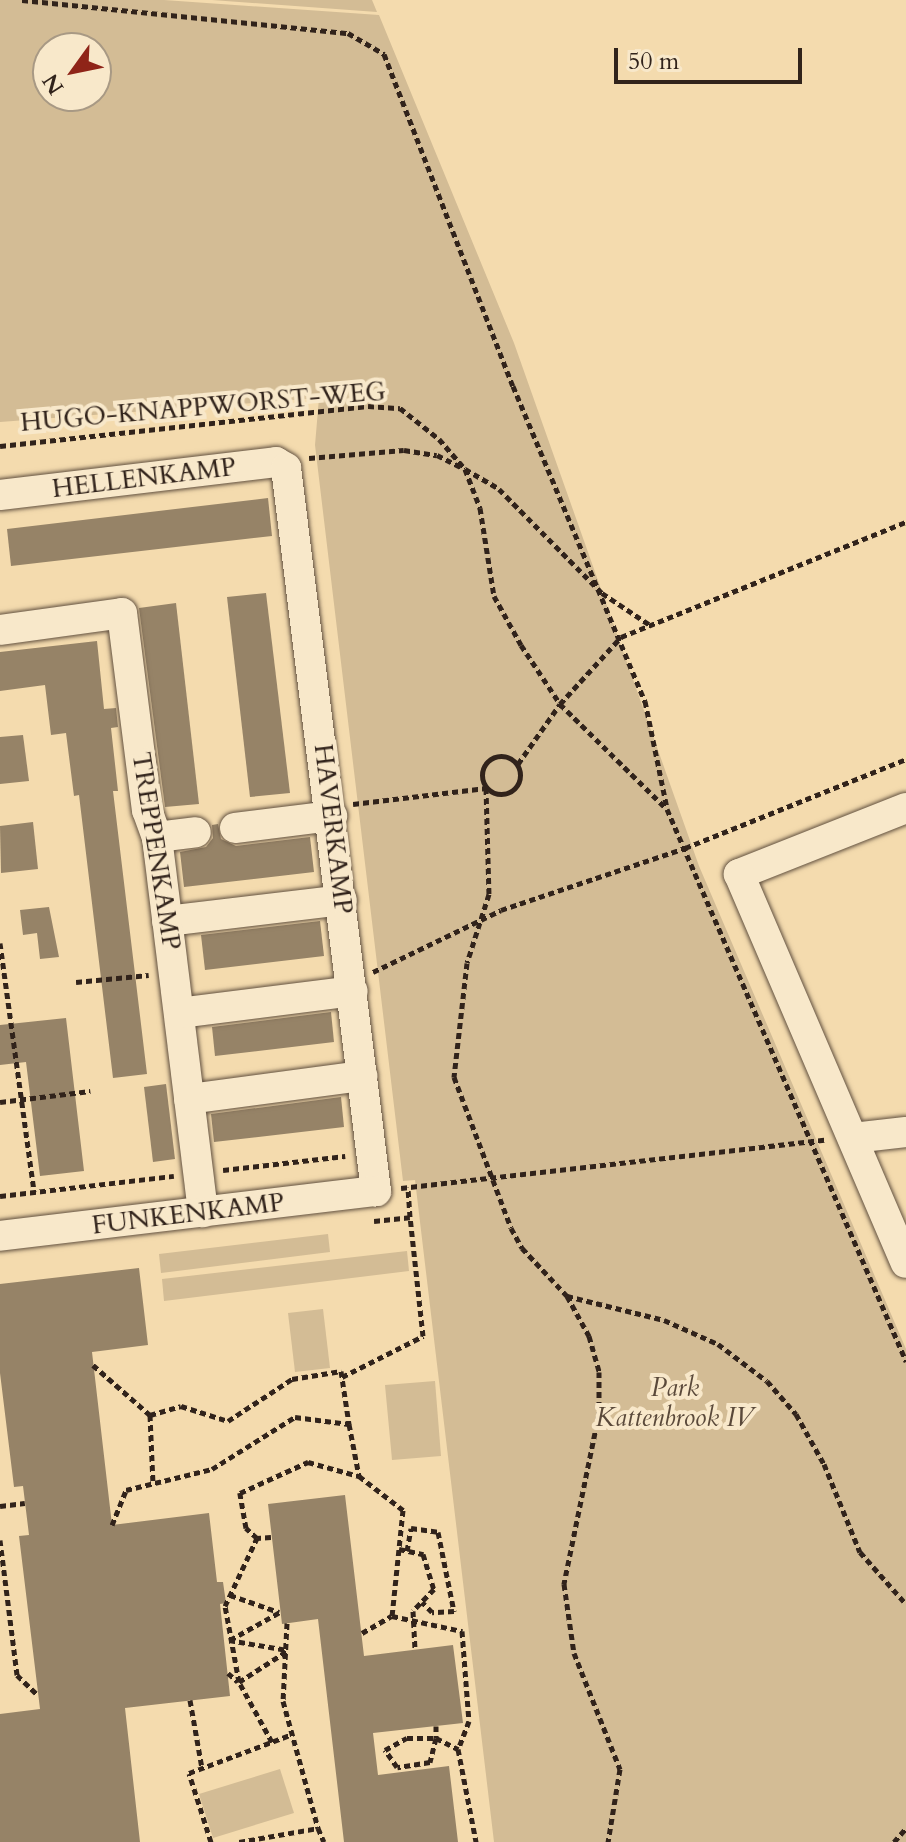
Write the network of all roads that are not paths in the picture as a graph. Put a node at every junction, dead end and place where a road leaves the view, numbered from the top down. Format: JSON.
{"nodes":[{"id":1,"x":286,"y":468,"type":"joint"},
{"id":2,"x":0,"y":495,"type":"edge"},
{"id":3,"x":0,"y":630,"type":"edge"},
{"id":4,"x":906,"y":808,"type":"edge"},
{"id":5,"x":331,"y":811,"type":"junction"},
{"id":6,"x":235,"y":828,"type":"dead end"},
{"id":7,"x":196,"y":832,"type":"dead end"},
{"id":8,"x":157,"y":837,"type":"junction"},
{"id":9,"x":342,"y":900,"type":"junction"},
{"id":10,"x":167,"y":921,"type":"junction"},
{"id":11,"x":352,"y":984,"type":"junction"},
{"id":12,"x":179,"y":1013,"type":"junction"},
{"id":13,"x":362,"y":1076,"type":"junction"},
{"id":14,"x":189,"y":1099,"type":"junction"},
{"id":15,"x":906,"y":1132,"type":"edge"},
{"id":16,"x":853,"y":1138,"type":"junction"},
{"id":17,"x":376,"y":1191,"type":"joint"},
{"id":18,"x":203,"y":1212,"type":"junction"},
{"id":19,"x":0,"y":1236,"type":"edge"},
{"id":20,"x":906,"y":1263,"type":"edge"}],
"edges":[{"from":1,"to":2,"type":"street","name":"HELLENKAMP"},
{"from":1,"to":5,"type":"street","name":"HAVERKAMP"},
{"from":3,"to":8,"type":"street","name":"TREPPENKAMP"},
{"from":4,"to":16,"type":"street"},
{"from":5,"to":6,"type":"street"},
{"from":5,"to":9,"type":"street","name":"HAVERKAMP"},
{"from":7,"to":8,"type":"street"},
{"from":8,"to":10,"type":"street","name":"TREPPENKAMP"},
{"from":9,"to":10,"type":"street"},
{"from":9,"to":11,"type":"street","name":"HAVERKAMP"},
{"from":10,"to":12,"type":"street","name":"TREPPENKAMP"},
{"from":11,"to":12,"type":"street"},
{"from":11,"to":13,"type":"street","name":"HAVERKAMP"},
{"from":12,"to":14,"type":"street","name":"TREPPENKAMP"},
{"from":13,"to":14,"type":"street"},
{"from":13,"to":17,"type":"street","name":"HAVERKAMP"},
{"from":14,"to":18,"type":"street","name":"TREPPENKAMP"},
{"from":15,"to":16,"type":"street"},
{"from":16,"to":20,"type":"street"},
{"from":17,"to":18,"type":"street","name":"FUNKENKAMP"},
{"from":18,"to":19,"type":"street","name":"FUNKENKAMP"}]}
